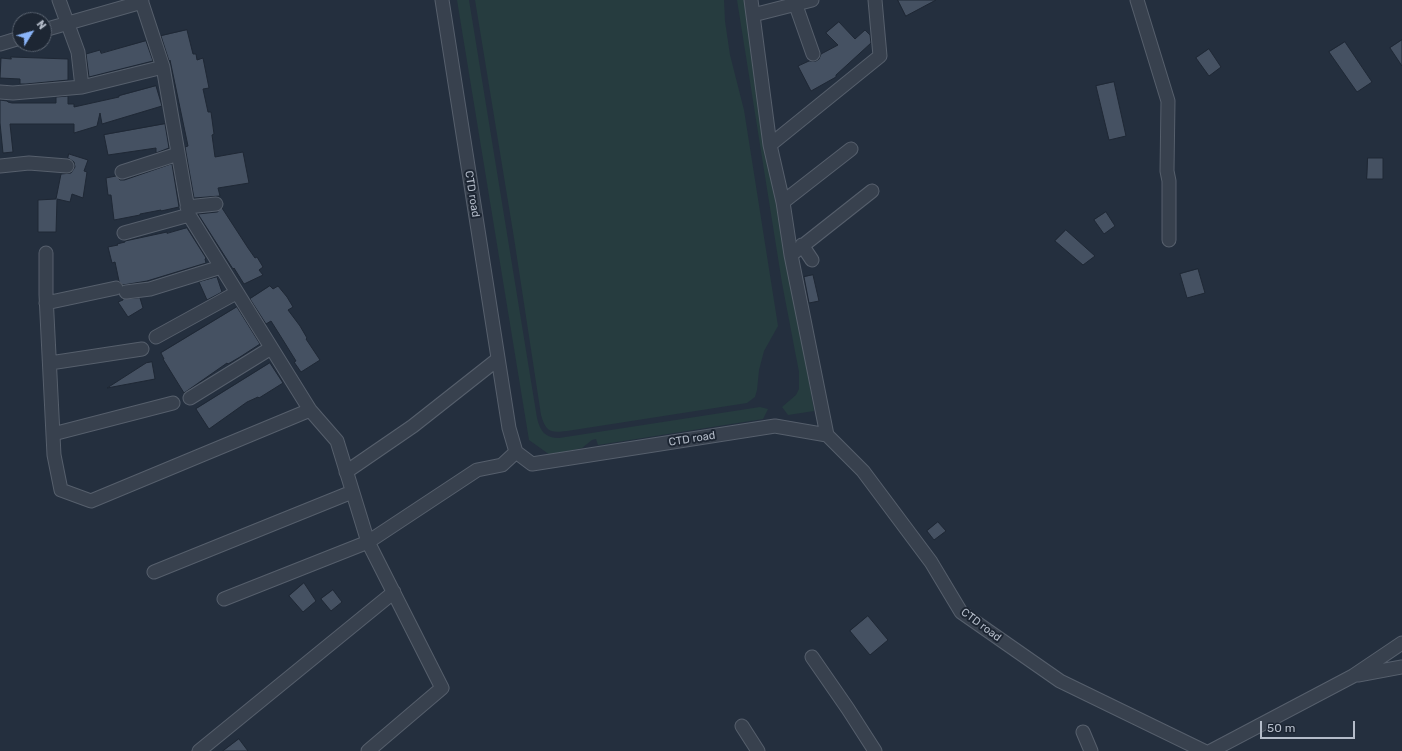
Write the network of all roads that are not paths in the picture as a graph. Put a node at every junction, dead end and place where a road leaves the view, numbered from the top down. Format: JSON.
{"nodes":[{"id":1,"x":59,"y":0,"type":"edge"},
{"id":2,"x":442,"y":0,"type":"edge"},
{"id":3,"x":751,"y":0,"type":"edge"},
{"id":4,"x":812,"y":0,"type":"edge"},
{"id":5,"x":875,"y":0,"type":"edge"},
{"id":6,"x":1137,"y":0,"type":"edge"},
{"id":7,"x":142,"y":1,"type":"edge"},
{"id":8,"x":794,"y":2,"type":"edge"},
{"id":9,"x":753,"y":15,"type":"junction"},
{"id":10,"x":68,"y":23,"type":"junction"},
{"id":11,"x":52,"y":28,"type":"edge"},
{"id":12,"x":12,"y":40,"type":"edge"},
{"id":13,"x":0,"y":44,"type":"edge"},
{"id":14,"x":813,"y":54,"type":"dead end"},
{"id":15,"x":163,"y":66,"type":"junction"},
{"id":16,"x":82,"y":87,"type":"junction"},
{"id":17,"x":0,"y":92,"type":"edge"},
{"id":18,"x":770,"y":145,"type":"junction"},
{"id":19,"x":851,"y":149,"type":"dead end"},
{"id":20,"x":178,"y":154,"type":"junction"},
{"id":21,"x":0,"y":166,"type":"edge"},
{"id":22,"x":67,"y":166,"type":"dead end"},
{"id":23,"x":122,"y":172,"type":"dead end"},
{"id":24,"x":872,"y":191,"type":"dead end"},
{"id":25,"x":783,"y":202,"type":"junction"},
{"id":26,"x":216,"y":204,"type":"dead end"},
{"id":27,"x":188,"y":211,"type":"junction"},
{"id":28,"x":124,"y":234,"type":"dead end"},
{"id":29,"x":1169,"y":240,"type":"dead end"},
{"id":30,"x":802,"y":245,"type":"junction"},
{"id":31,"x":46,"y":253,"type":"dead end"},
{"id":32,"x":791,"y":255,"type":"junction"},
{"id":33,"x":812,"y":260,"type":"dead end"},
{"id":34,"x":221,"y":268,"type":"junction"},
{"id":35,"x":236,"y":292,"type":"junction"},
{"id":36,"x":46,"y":303,"type":"junction"},
{"id":37,"x":156,"y":337,"type":"dead end"},
{"id":38,"x":271,"y":348,"type":"junction"},
{"id":39,"x":142,"y":349,"type":"dead end"},
{"id":40,"x":498,"y":359,"type":"junction"},
{"id":41,"x":50,"y":363,"type":"junction"},
{"id":42,"x":190,"y":398,"type":"dead end"},
{"id":43,"x":173,"y":403,"type":"dead end"},
{"id":44,"x":310,"y":410,"type":"junction"},
{"id":45,"x":53,"y":434,"type":"junction"},
{"id":46,"x":827,"y":435,"type":"junction"},
{"id":47,"x":516,"y":452,"type":"junction"},
{"id":48,"x":346,"y":472,"type":"junction"},
{"id":49,"x":352,"y":492,"type":"junction"},
{"id":50,"x":368,"y":542,"type":"junction"},
{"id":51,"x":154,"y":572,"type":"dead end"},
{"id":52,"x":394,"y":592,"type":"junction"},
{"id":53,"x":224,"y":599,"type":"dead end"},
{"id":54,"x":1402,"y":642,"type":"edge"},
{"id":55,"x":812,"y":657,"type":"dead end"},
{"id":56,"x":1402,"y":667,"type":"edge"},
{"id":57,"x":1352,"y":676,"type":"junction"},
{"id":58,"x":742,"y":726,"type":"dead end"},
{"id":59,"x":1083,"y":732,"type":"dead end"},
{"id":60,"x":199,"y":751,"type":"edge"},
{"id":61,"x":368,"y":751,"type":"edge"},
{"id":62,"x":758,"y":751,"type":"edge"},
{"id":63,"x":875,"y":751,"type":"edge"},
{"id":64,"x":1091,"y":751,"type":"edge"},
{"id":65,"x":1204,"y":751,"type":"edge"},
{"id":66,"x":1211,"y":751,"type":"edge"}],
"edges":[{"from":1,"to":10,"type":"street"},
{"from":2,"to":40,"type":"street","name":"CTD road"},
{"from":3,"to":9,"type":"street"},
{"from":4,"to":8,"type":"street"},
{"from":5,"to":18,"type":"street"},
{"from":6,"to":29,"type":"street"},
{"from":7,"to":10,"type":"street"},
{"from":7,"to":15,"type":"street"},
{"from":8,"to":9,"type":"street"},
{"from":8,"to":14,"type":"street"},
{"from":9,"to":18,"type":"street"},
{"from":10,"to":11,"type":"street"},
{"from":10,"to":16,"type":"street"},
{"from":12,"to":13,"type":"street"},
{"from":15,"to":16,"type":"street"},
{"from":15,"to":20,"type":"street"},
{"from":16,"to":17,"type":"street"},
{"from":18,"to":25,"type":"street"},
{"from":19,"to":25,"type":"street"},
{"from":20,"to":23,"type":"street"},
{"from":20,"to":27,"type":"street"},
{"from":21,"to":22,"type":"street"},
{"from":24,"to":30,"type":"street"},
{"from":25,"to":32,"type":"street"},
{"from":26,"to":27,"type":"street"},
{"from":27,"to":28,"type":"street"},
{"from":27,"to":34,"type":"street"},
{"from":30,"to":32,"type":"street"},
{"from":30,"to":33,"type":"street"},
{"from":31,"to":36,"type":"street"},
{"from":32,"to":46,"type":"street"},
{"from":34,"to":35,"type":"street"},
{"from":34,"to":36,"type":"street"},
{"from":35,"to":37,"type":"street"},
{"from":35,"to":38,"type":"street"},
{"from":36,"to":41,"type":"street"},
{"from":38,"to":42,"type":"street"},
{"from":38,"to":44,"type":"street"},
{"from":39,"to":41,"type":"street"},
{"from":40,"to":47,"type":"street","name":"CTD road"},
{"from":40,"to":48,"type":"street"},
{"from":41,"to":45,"type":"street"},
{"from":43,"to":45,"type":"street"},
{"from":44,"to":45,"type":"street"},
{"from":44,"to":48,"type":"street"},
{"from":46,"to":47,"type":"street","name":"CTD road"},
{"from":46,"to":65,"type":"street","name":"CTD road"},
{"from":47,"to":50,"type":"street"},
{"from":48,"to":49,"type":"street"},
{"from":49,"to":50,"type":"street"},
{"from":49,"to":51,"type":"street"},
{"from":50,"to":52,"type":"street"},
{"from":50,"to":53,"type":"street"},
{"from":52,"to":60,"type":"street"},
{"from":52,"to":61,"type":"street"},
{"from":54,"to":57,"type":"street"},
{"from":55,"to":63,"type":"street"},
{"from":56,"to":57,"type":"street"},
{"from":57,"to":66,"type":"street"},
{"from":58,"to":62,"type":"street"},
{"from":59,"to":64,"type":"street"}]}
